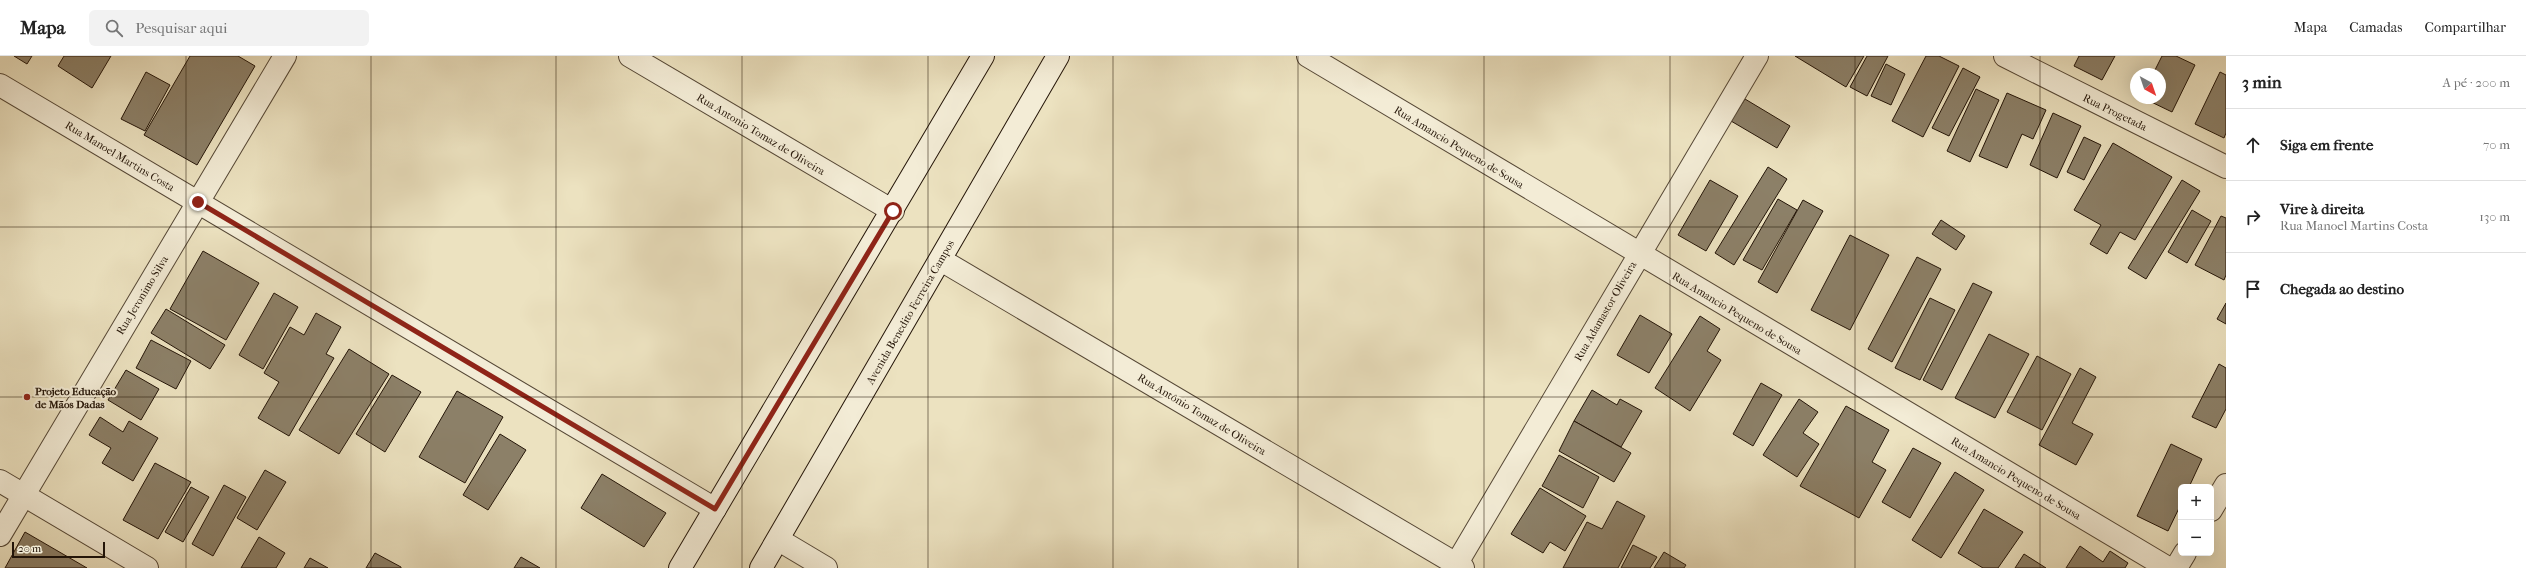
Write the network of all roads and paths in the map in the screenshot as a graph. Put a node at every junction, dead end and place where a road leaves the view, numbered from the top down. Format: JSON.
{"nodes":[{"id":1,"x":285,"y":56,"type":"edge"},
{"id":2,"x":630,"y":56,"type":"edge"},
{"id":3,"x":983,"y":56,"type":"edge"},
{"id":4,"x":1058,"y":56,"type":"edge"},
{"id":5,"x":1308,"y":56,"type":"edge"},
{"id":6,"x":1757,"y":56,"type":"edge"},
{"id":7,"x":2005,"y":56,"type":"edge"},
{"id":8,"x":0,"y":85,"type":"edge"},
{"id":9,"x":2226,"y":167,"type":"edge"},
{"id":10,"x":198,"y":202,"type":"junction"},
{"id":11,"x":893,"y":211,"type":"junction"},
{"id":12,"x":1638,"y":254,"type":"junction"},
{"id":13,"x":941,"y":260,"type":"junction"},
{"id":14,"x":0,"y":481,"type":"edge"},
{"id":15,"x":2226,"y":485,"type":"edge"},
{"id":16,"x":23,"y":495,"type":"junction"},
{"id":17,"x":2214,"y":505,"type":"edge"},
{"id":18,"x":715,"y":509,"type":"junction"},
{"id":19,"x":0,"y":535,"type":"edge"},
{"id":20,"x":779,"y":540,"type":"junction"},
{"id":21,"x":2183,"y":556,"type":"edge"},
{"id":22,"x":1458,"y":567,"type":"edge"},
{"id":23,"x":147,"y":568,"type":"edge"},
{"id":24,"x":680,"y":568,"type":"edge"},
{"id":25,"x":761,"y":568,"type":"edge"},
{"id":26,"x":826,"y":568,"type":"edge"},
{"id":27,"x":2168,"y":568,"type":"edge"},
{"id":28,"x":2176,"y":568,"type":"edge"}],
"edges":[{"from":1,"to":10,"type":"street","name":"Rua Jeronimo Silva"},
{"from":2,"to":11,"type":"street","name":"Rua Antonio Tomaz de Oliveira"},
{"from":3,"to":11,"type":"street"},
{"from":4,"to":13,"type":"street","name":"Avenida Benedito Ferreira Campos"},
{"from":5,"to":12,"type":"street","name":"Rua Amancio Pequeno de Sousa"},
{"from":6,"to":12,"type":"street","name":"Rua Adamastor Oliveira"},
{"from":7,"to":9,"type":"street","name":"Rua Progetada"},
{"from":8,"to":10,"type":"street","name":"Rua Manoel Martins Costa"},
{"from":10,"to":16,"type":"street","name":"Rua Jeronimo Silva"},
{"from":10,"to":18,"type":"street","name":"Rua Manoel Martins Costa"},
{"from":11,"to":18,"type":"street"},
{"from":12,"to":22,"type":"street","name":"Rua Adamastor Oliveira"},
{"from":12,"to":27,"type":"street","name":"Rua Amancio Pequeno de Sousa"},
{"from":13,"to":20,"type":"street","name":"Avenida Benedito Ferreira Campos"},
{"from":13,"to":22,"type":"street","name":"Rua Antônio Tomaz de Oliveira"},
{"from":14,"to":16,"type":"street"},
{"from":15,"to":17,"type":"street"},
{"from":16,"to":19,"type":"street","name":"Rua Jeronimo Silva"},
{"from":16,"to":23,"type":"street"},
{"from":18,"to":24,"type":"street"},
{"from":20,"to":25,"type":"street","name":"Avenida Benedito Ferreira Campos"},
{"from":20,"to":26,"type":"street"},
{"from":21,"to":28,"type":"street"}]}
